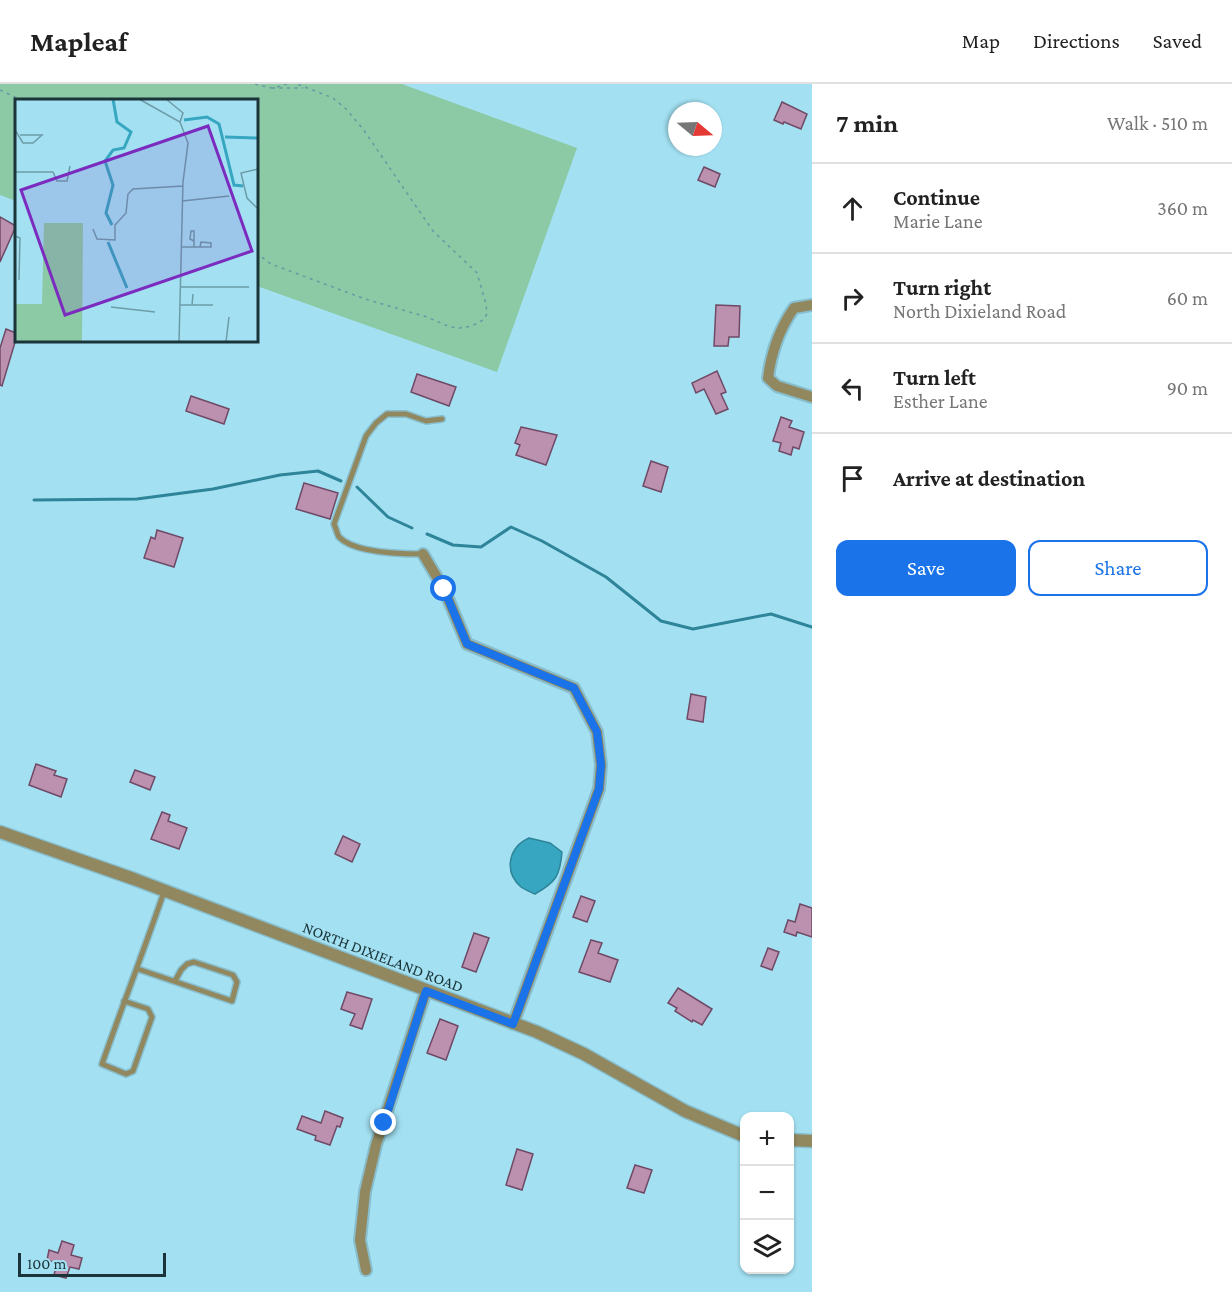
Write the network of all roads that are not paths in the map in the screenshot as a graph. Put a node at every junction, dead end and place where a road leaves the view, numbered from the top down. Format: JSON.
{"nodes":[{"id":1,"x":812,"y":305,"type":"edge"},
{"id":2,"x":812,"y":397,"type":"edge"},
{"id":3,"x":442,"y":419,"type":"dead end"},
{"id":4,"x":423,"y":554,"type":"joint"},
{"id":5,"x":0,"y":832,"type":"edge"},
{"id":6,"x":164,"y":890,"type":"junction"},
{"id":7,"x":138,"y":969,"type":"junction"},
{"id":8,"x":175,"y":981,"type":"junction"},
{"id":9,"x":426,"y":991,"type":"junction"},
{"id":10,"x":124,"y":1001,"type":"junction"},
{"id":11,"x":513,"y":1024,"type":"junction"},
{"id":12,"x":740,"y":1134,"type":"edge"},
{"id":13,"x":794,"y":1140,"type":"edge"},
{"id":14,"x":812,"y":1141,"type":"edge"},
{"id":15,"x":366,"y":1270,"type":"dead end"}],
"edges":[{"from":1,"to":2,"type":"street"},
{"from":3,"to":4,"type":"lane"},
{"from":4,"to":11,"type":"street"},
{"from":5,"to":6,"type":"street","name":"NORTH DIXIELAND ROAD"},
{"from":6,"to":7,"type":"lane"},
{"from":6,"to":9,"type":"street","name":"NORTH DIXIELAND ROAD"},
{"from":7,"to":8,"type":"lane"},
{"from":7,"to":10,"type":"lane"},
{"from":8,"to":8,"type":"lane"},
{"from":9,"to":11,"type":"street","name":"NORTH DIXIELAND ROAD"},
{"from":9,"to":15,"type":"street"},
{"from":10,"to":10,"type":"lane"},
{"from":11,"to":12,"type":"street","name":"NORTH DIXIELAND ROAD"},
{"from":13,"to":14,"type":"street"}]}
